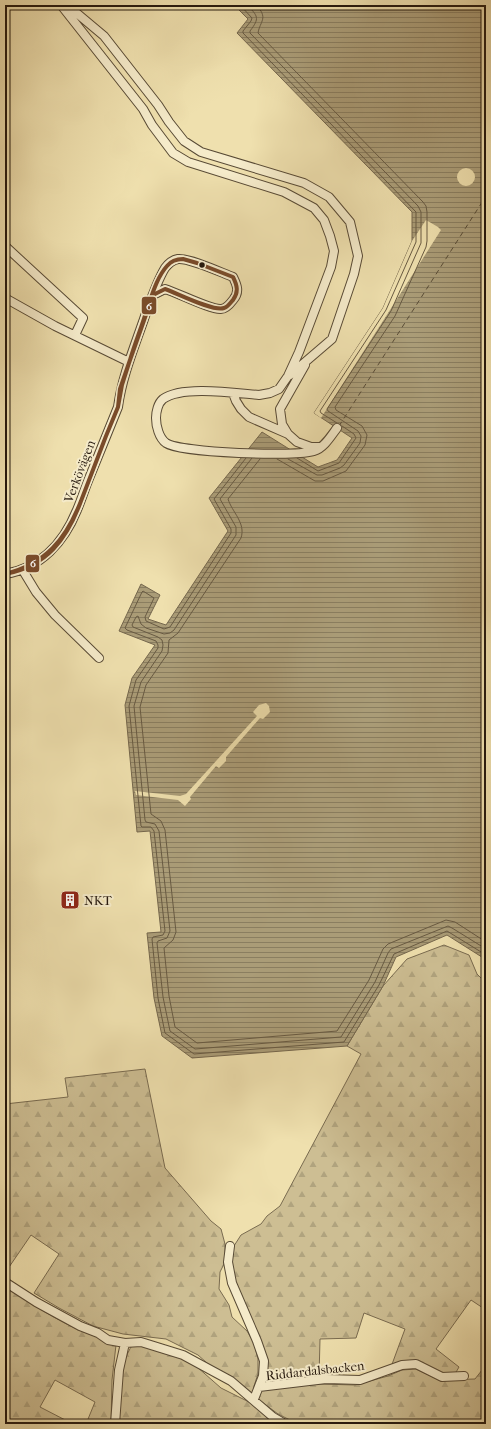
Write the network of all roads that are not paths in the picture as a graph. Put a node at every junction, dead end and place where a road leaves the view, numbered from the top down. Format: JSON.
{"nodes":[{"id":1,"x":61,"y":5,"type":"edge"},
{"id":2,"x":67,"y":5,"type":"edge"},
{"id":3,"x":5,"y":246,"type":"edge"},
{"id":4,"x":153,"y":295,"type":"junction"},
{"id":5,"x":5,"y":298,"type":"edge"},
{"id":6,"x":75,"y":336,"type":"junction"},
{"id":7,"x":307,"y":360,"type":"junction"},
{"id":8,"x":129,"y":362,"type":"junction"},
{"id":9,"x":288,"y":376,"type":"junction"},
{"id":10,"x":233,"y":393,"type":"junction"},
{"id":11,"x":337,"y":428,"type":"dead end"},
{"id":12,"x":288,"y":434,"type":"junction"},
{"id":13,"x":321,"y":447,"type":"junction"},
{"id":14,"x":22,"y":569,"type":"junction"},
{"id":15,"x":5,"y":574,"type":"edge"},
{"id":16,"x":98,"y":658,"type":"dead end"},
{"id":17,"x":230,"y":1246,"type":"dead end"},
{"id":18,"x":5,"y":1282,"type":"edge"},
{"id":19,"x":125,"y":1343,"type":"junction"},
{"id":20,"x":464,"y":1376,"type":"dead end"},
{"id":21,"x":259,"y":1388,"type":"junction"},
{"id":22,"x":254,"y":1399,"type":"junction"},
{"id":23,"x":115,"y":1424,"type":"edge"},
{"id":24,"x":285,"y":1424,"type":"edge"}],
"edges":[{"from":1,"to":9,"type":"street"},
{"from":2,"to":7,"type":"street"},
{"from":3,"to":6,"type":"street"},
{"from":4,"to":4,"type":"street","name":"Verkövägen"},
{"from":4,"to":8,"type":"street","name":"Verkövägen"},
{"from":5,"to":6,"type":"street"},
{"from":6,"to":8,"type":"street"},
{"from":7,"to":9,"type":"street"},
{"from":7,"to":12,"type":"street"},
{"from":8,"to":14,"type":"street","name":"Verkövägen"},
{"from":9,"to":10,"type":"street"},
{"from":10,"to":12,"type":"street"},
{"from":10,"to":13,"type":"street"},
{"from":11,"to":13,"type":"street"},
{"from":12,"to":13,"type":"street"},
{"from":14,"to":15,"type":"street","name":"Verkövägen"},
{"from":14,"to":16,"type":"street"},
{"from":17,"to":21,"type":"street"},
{"from":18,"to":19,"type":"street"},
{"from":19,"to":22,"type":"street"},
{"from":19,"to":23,"type":"street"},
{"from":20,"to":21,"type":"street","name":"Riddardalsbacken"},
{"from":21,"to":22,"type":"street"},
{"from":22,"to":24,"type":"street"}]}
